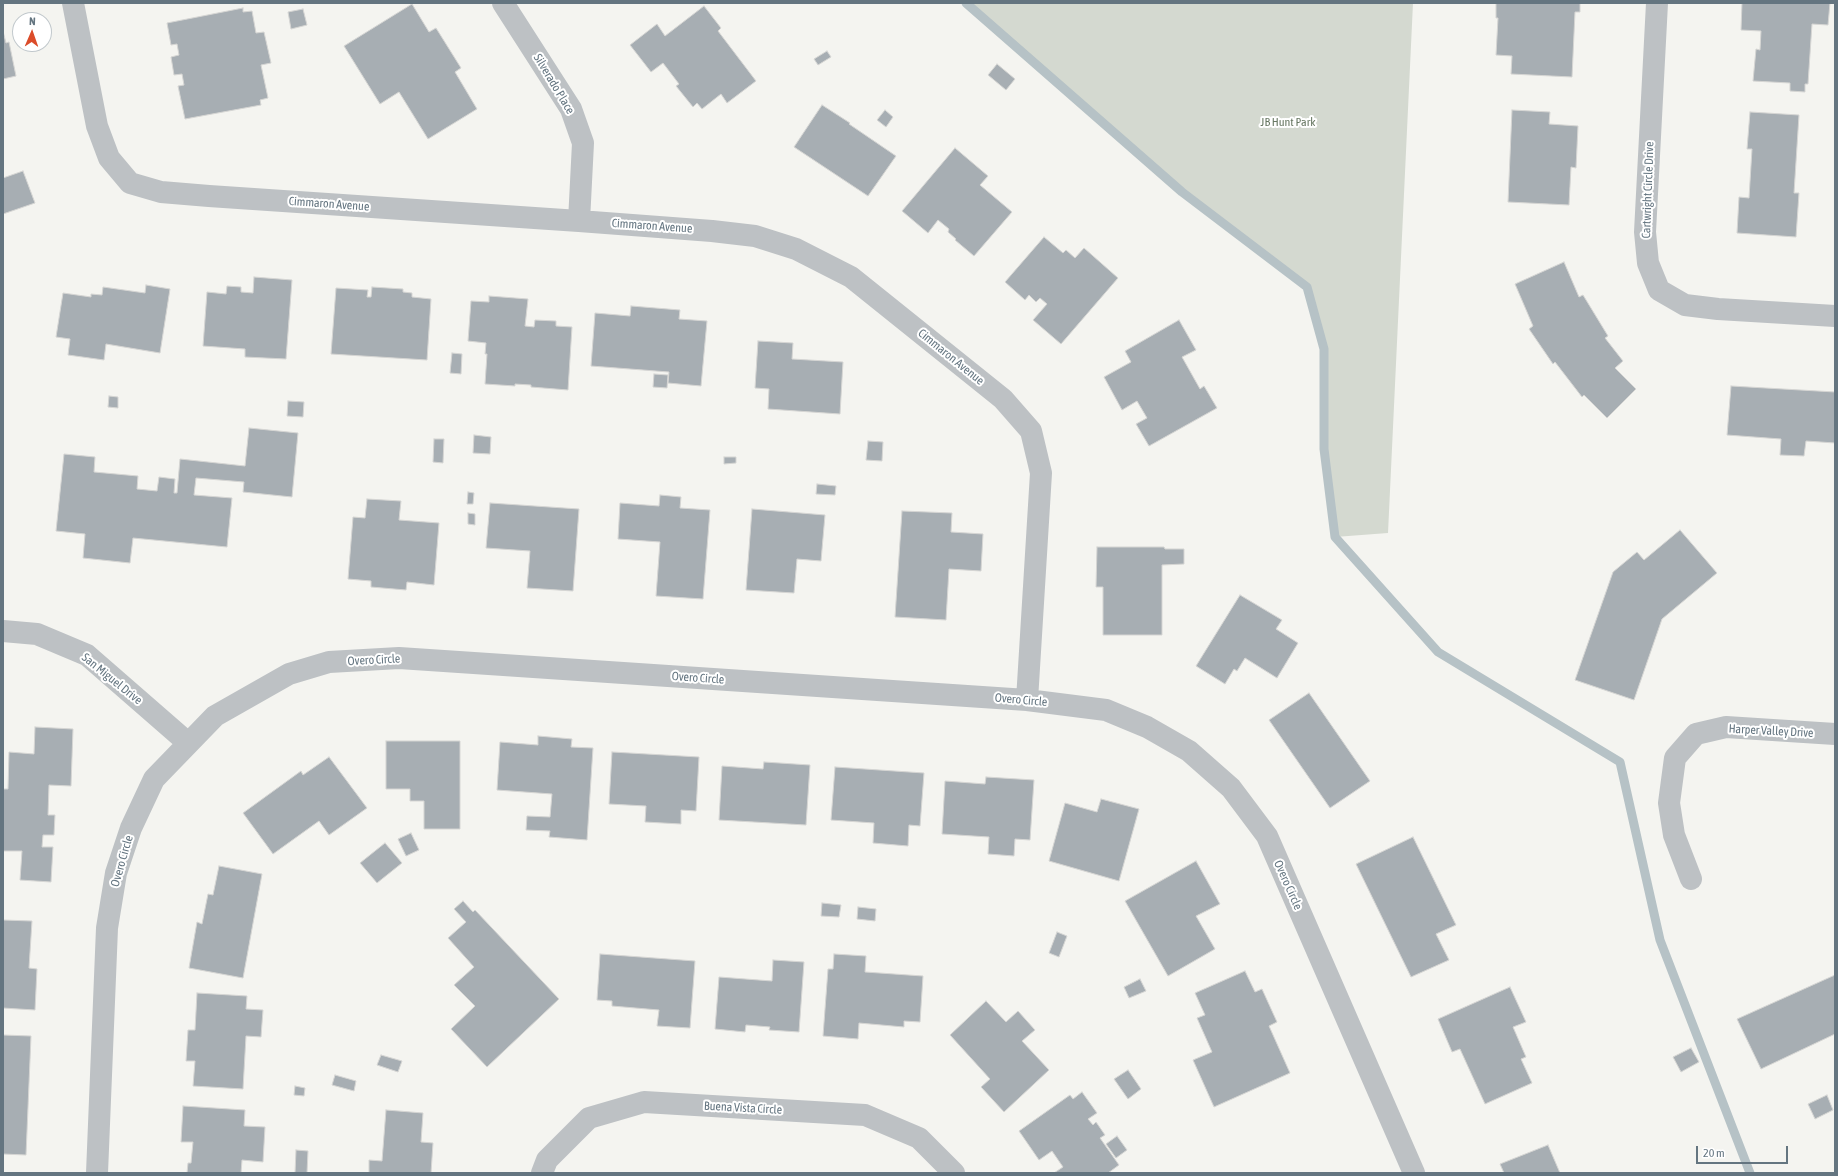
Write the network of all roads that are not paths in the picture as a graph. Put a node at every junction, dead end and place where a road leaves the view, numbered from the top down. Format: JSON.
{"nodes":[{"id":1,"x":73,"y":3,"type":"edge"},
{"id":2,"x":503,"y":3,"type":"edge"},
{"id":3,"x":1657,"y":3,"type":"edge"},
{"id":4,"x":579,"y":221,"type":"junction"},
{"id":5,"x":1835,"y":316,"type":"edge"},
{"id":6,"x":3,"y":631,"type":"edge"},
{"id":7,"x":1027,"y":700,"type":"junction"},
{"id":8,"x":1835,"y":734,"type":"edge"},
{"id":9,"x":188,"y":743,"type":"junction"},
{"id":10,"x":1691,"y":879,"type":"dead end"},
{"id":11,"x":97,"y":1173,"type":"edge"},
{"id":12,"x":542,"y":1173,"type":"edge"},
{"id":13,"x":954,"y":1173,"type":"edge"},
{"id":14,"x":1414,"y":1173,"type":"edge"}],
"edges":[{"from":1,"to":4,"type":"street","name":"Cimmaron Avenue"},
{"from":2,"to":4,"type":"street","name":"Silverado Place"},
{"from":3,"to":5,"type":"street","name":"Cartwright Circle Drive"},
{"from":4,"to":7,"type":"street","name":"Cimmaron Avenue"},
{"from":6,"to":9,"type":"street","name":"San Miguel Drive"},
{"from":7,"to":9,"type":"street","name":"Overo Circle"},
{"from":7,"to":14,"type":"street","name":"Overo Circle"},
{"from":8,"to":10,"type":"street","name":"Harper Valley Drive"},
{"from":9,"to":11,"type":"street","name":"Overo Circle"},
{"from":12,"to":13,"type":"street","name":"Buena Vista Circle"}]}
